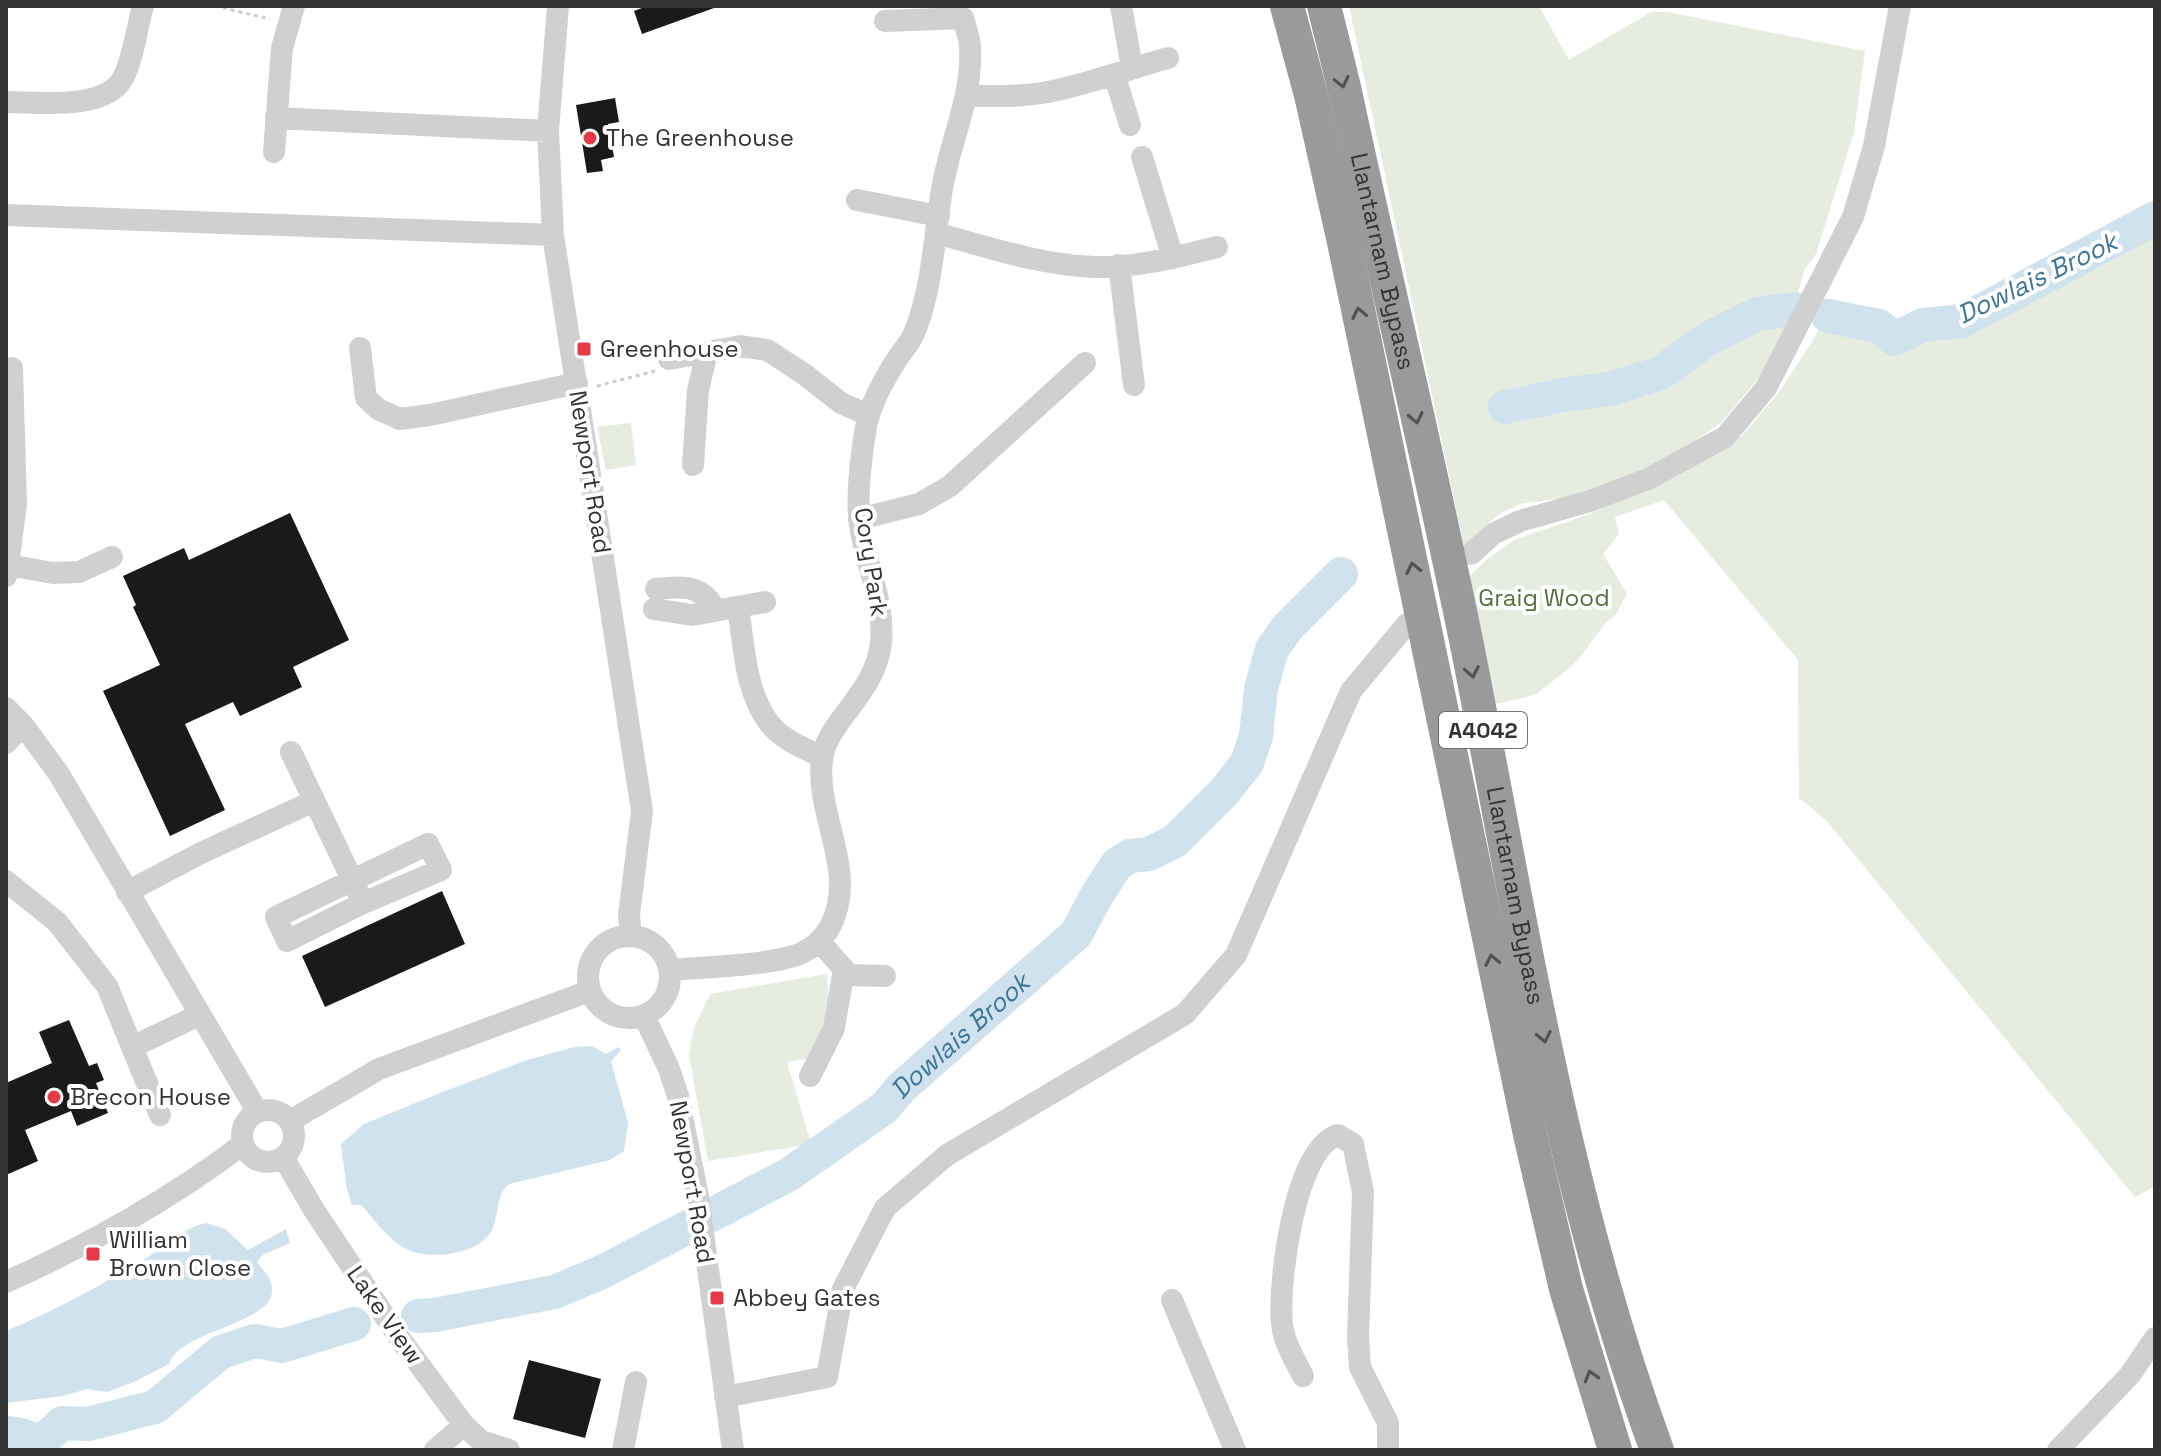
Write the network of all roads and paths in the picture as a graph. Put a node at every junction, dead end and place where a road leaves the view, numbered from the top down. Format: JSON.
{"nodes":[{"id":1,"x":143,"y":6,"type":"edge"},
{"id":2,"x":215,"y":6,"type":"edge"},
{"id":3,"x":558,"y":6,"type":"edge"},
{"id":4,"x":1121,"y":6,"type":"edge"},
{"id":5,"x":1287,"y":6,"type":"edge"},
{"id":6,"x":1324,"y":6,"type":"edge"},
{"id":7,"x":1900,"y":6,"type":"edge"},
{"id":8,"x":963,"y":12,"type":"edge"},
{"id":9,"x":292,"y":14,"type":"edge"},
{"id":10,"x":885,"y":21,"type":"dead end"},
{"id":11,"x":1168,"y":58,"type":"dead end"},
{"id":12,"x":1123,"y":71,"type":"junction"},
{"id":13,"x":967,"y":96,"type":"junction"},
{"id":14,"x":6,"y":102,"type":"edge"},
{"id":15,"x":276,"y":118,"type":"junction"},
{"id":16,"x":1130,"y":125,"type":"dead end"},
{"id":17,"x":548,"y":131,"type":"junction"},
{"id":18,"x":274,"y":152,"type":"dead end"},
{"id":19,"x":1142,"y":157,"type":"dead end"},
{"id":20,"x":857,"y":200,"type":"dead end"},
{"id":21,"x":6,"y":215,"type":"edge"},
{"id":22,"x":937,"y":225,"type":"junction"},
{"id":23,"x":553,"y":235,"type":"junction"},
{"id":24,"x":1217,"y":247,"type":"dead end"},
{"id":25,"x":1173,"y":258,"type":"junction"},
{"id":26,"x":1119,"y":265,"type":"junction"},
{"id":27,"x":360,"y":348,"type":"dead end"},
{"id":28,"x":707,"y":352,"type":"junction"},
{"id":29,"x":669,"y":359,"type":"joint"},
{"id":30,"x":1085,"y":363,"type":"dead end"},
{"id":31,"x":12,"y":368,"type":"dead end"},
{"id":32,"x":1134,"y":385,"type":"dead end"},
{"id":33,"x":577,"y":387,"type":"junction"},
{"id":34,"x":868,"y":415,"type":"junction"},
{"id":35,"x":693,"y":465,"type":"dead end"},
{"id":36,"x":859,"y":519,"type":"junction"},
{"id":37,"x":1471,"y":554,"type":"dead end"},
{"id":38,"x":112,"y":557,"type":"dead end"},
{"id":39,"x":7,"y":570,"type":"edge"},
{"id":40,"x":655,"y":599,"type":"dead end"},
{"id":41,"x":765,"y":602,"type":"dead end"},
{"id":42,"x":726,"y":608,"type":"junction"},
{"id":43,"x":1407,"y":624,"type":"dead end"},
{"id":44,"x":6,"y":708,"type":"edge"},
{"id":45,"x":23,"y":725,"type":"junction"},
{"id":46,"x":6,"y":743,"type":"edge"},
{"id":47,"x":291,"y":752,"type":"dead end"},
{"id":48,"x":822,"y":757,"type":"junction"},
{"id":49,"x":314,"y":801,"type":"junction"},
{"id":50,"x":6,"y":881,"type":"edge"},
{"id":51,"x":353,"y":881,"type":"junction"},
{"id":52,"x":127,"y":892,"type":"junction"},
{"id":53,"x":363,"y":903,"type":"junction"},
{"id":54,"x":631,"y":936,"type":"junction"},
{"id":55,"x":820,"y":942,"type":"junction"},
{"id":56,"x":844,"y":969,"type":"junction"},
{"id":57,"x":670,"y":970,"type":"junction"},
{"id":58,"x":885,"y":976,"type":"dead end"},
{"id":59,"x":589,"y":991,"type":"junction"},
{"id":60,"x":199,"y":1015,"type":"junction"},
{"id":61,"x":644,"y":1016,"type":"junction"},
{"id":62,"x":132,"y":1047,"type":"junction"},
{"id":63,"x":810,"y":1076,"type":"dead end"},
{"id":64,"x":257,"y":1111,"type":"junction"},
{"id":65,"x":160,"y":1115,"type":"dead end"},
{"id":66,"x":290,"y":1121,"type":"junction"},
{"id":67,"x":243,"y":1144,"type":"junction"},
{"id":68,"x":283,"y":1157,"type":"junction"},
{"id":69,"x":6,"y":1282,"type":"edge"},
{"id":70,"x":1172,"y":1300,"type":"dead end"},
{"id":71,"x":2155,"y":1338,"type":"edge"},
{"id":72,"x":1303,"y":1376,"type":"dead end"},
{"id":73,"x":636,"y":1382,"type":"dead end"},
{"id":74,"x":725,"y":1397,"type":"junction"},
{"id":75,"x":464,"y":1425,"type":"junction"},
{"id":76,"x":435,"y":1450,"type":"edge"},
{"id":77,"x":509,"y":1450,"type":"edge"},
{"id":78,"x":623,"y":1450,"type":"edge"},
{"id":79,"x":733,"y":1450,"type":"edge"},
{"id":80,"x":1235,"y":1450,"type":"edge"},
{"id":81,"x":1388,"y":1450,"type":"edge"},
{"id":82,"x":1615,"y":1450,"type":"edge"},
{"id":83,"x":1657,"y":1450,"type":"edge"},
{"id":84,"x":2058,"y":1450,"type":"edge"}],
"edges":[{"from":1,"to":14,"type":"street"},
{"from":2,"to":9,"type":"path"},
{"from":3,"to":17,"type":"street","name":"Newport Road"},
{"from":4,"to":12,"type":"street"},
{"from":82,"to":5,"type":"highway","name":"Llantarnam Bypass","number":"A4042","one_way":true},
{"from":6,"to":83,"type":"highway","name":"Llantarnam Bypass","number":"A4042","one_way":true},
{"from":7,"to":37,"type":"street"},
{"from":8,"to":10,"type":"street","name":"Cory Park"},
{"from":8,"to":13,"type":"street","name":"Cory Park"},
{"from":9,"to":15,"type":"street"},
{"from":11,"to":12,"type":"street"},
{"from":12,"to":13,"type":"street"},
{"from":12,"to":16,"type":"street"},
{"from":13,"to":22,"type":"street","name":"Cory Park"},
{"from":15,"to":17,"type":"street"},
{"from":15,"to":18,"type":"street"},
{"from":17,"to":23,"type":"street","name":"Newport Road"},
{"from":19,"to":25,"type":"street"},
{"from":20,"to":22,"type":"street"},
{"from":21,"to":23,"type":"street"},
{"from":22,"to":26,"type":"street"},
{"from":22,"to":34,"type":"street","name":"Cory Park"},
{"from":23,"to":33,"type":"street","name":"Newport Road"},
{"from":24,"to":25,"type":"street"},
{"from":25,"to":26,"type":"street"},
{"from":26,"to":32,"type":"street"},
{"from":27,"to":33,"type":"street"},
{"from":28,"to":29,"type":"street"},
{"from":28,"to":34,"type":"street"},
{"from":28,"to":35,"type":"street"},
{"from":29,"to":33,"type":"path"},
{"from":30,"to":36,"type":"street"},
{"from":31,"to":39,"type":"street"},
{"from":33,"to":54,"type":"street","name":"Newport Road"},
{"from":34,"to":36,"type":"street","name":"Cory Park"},
{"from":36,"to":48,"type":"street","name":"Cory Park"},
{"from":38,"to":39,"type":"street"},
{"from":40,"to":42,"type":"street"},
{"from":41,"to":42,"type":"street"},
{"from":42,"to":48,"type":"street"},
{"from":43,"to":74,"type":"street"},
{"from":44,"to":45,"type":"street"},
{"from":45,"to":46,"type":"street"},
{"from":45,"to":52,"type":"street"},
{"from":47,"to":49,"type":"street"},
{"from":48,"to":55,"type":"street","name":"Cory Park"},
{"from":49,"to":51,"type":"street"},
{"from":49,"to":52,"type":"street"},
{"from":50,"to":62,"type":"street"},
{"from":51,"to":53,"type":"street"},
{"from":51,"to":53,"type":"street"},
{"from":51,"to":53,"type":"street"},
{"from":52,"to":60,"type":"street"},
{"from":54,"to":57,"type":"street"},
{"from":54,"to":59,"type":"street"},
{"from":55,"to":56,"type":"street"},
{"from":55,"to":57,"type":"street"},
{"from":56,"to":58,"type":"street"},
{"from":56,"to":63,"type":"street"},
{"from":57,"to":61,"type":"street"},
{"from":59,"to":61,"type":"street"},
{"from":59,"to":66,"type":"street"},
{"from":60,"to":62,"type":"street"},
{"from":60,"to":64,"type":"street"},
{"from":61,"to":74,"type":"street","name":"Newport Road"},
{"from":62,"to":65,"type":"street"},
{"from":64,"to":66,"type":"street"},
{"from":64,"to":67,"type":"street"},
{"from":66,"to":68,"type":"street"},
{"from":67,"to":68,"type":"street"},
{"from":67,"to":69,"type":"street"},
{"from":68,"to":75,"type":"street","name":"Lake View"},
{"from":70,"to":80,"type":"street"},
{"from":71,"to":84,"type":"street"},
{"from":72,"to":81,"type":"street"},
{"from":73,"to":78,"type":"street"},
{"from":74,"to":79,"type":"street","name":"Newport Road"},
{"from":75,"to":76,"type":"street"},
{"from":75,"to":77,"type":"street","name":"Lake View"}]}
